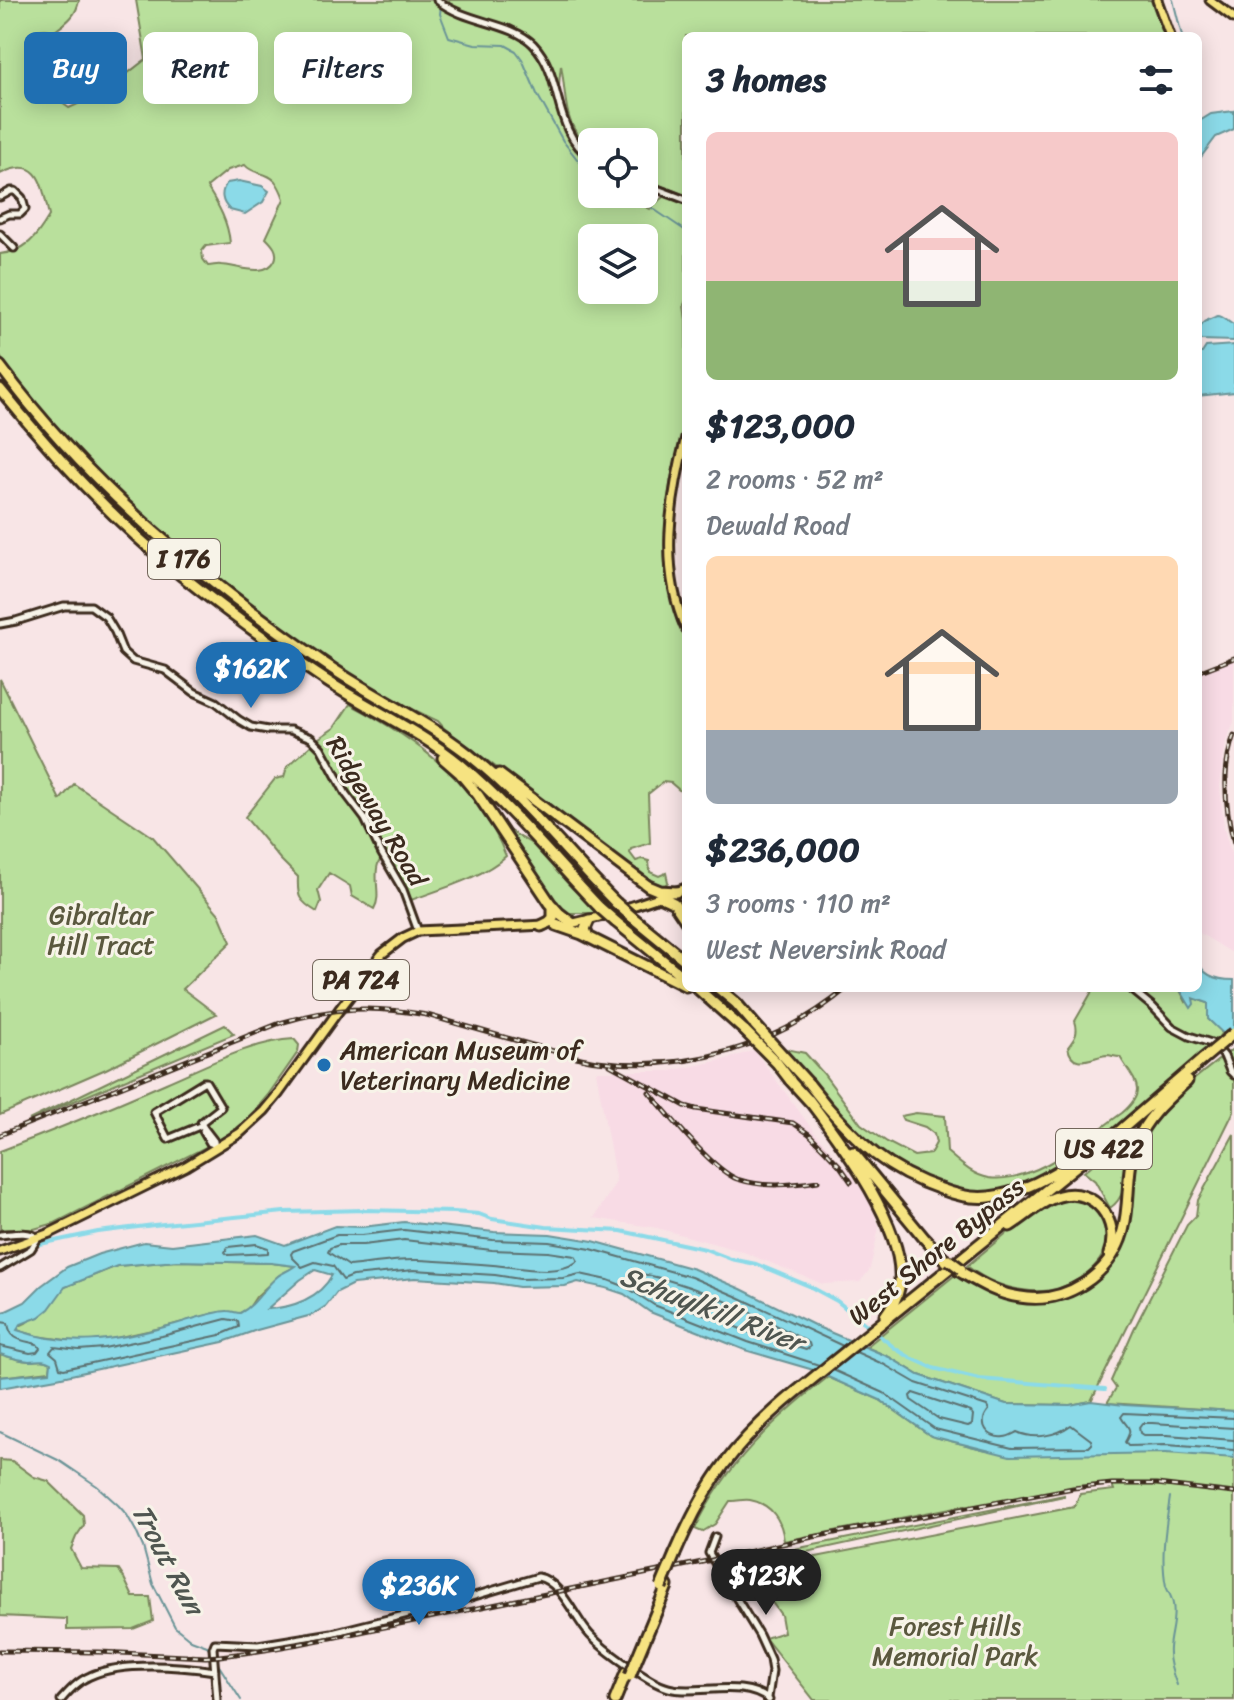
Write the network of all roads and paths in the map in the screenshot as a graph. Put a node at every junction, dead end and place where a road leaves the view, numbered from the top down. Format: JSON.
{"nodes":[{"id":1,"x":1157,"y":0,"type":"edge"},
{"id":2,"x":1210,"y":0,"type":"edge"},
{"id":3,"x":440,"y":2,"type":"edge"},
{"id":4,"x":1234,"y":18,"type":"edge"},
{"id":5,"x":1169,"y":32,"type":"edge"},
{"id":6,"x":578,"y":147,"type":"edge"},
{"id":7,"x":658,"y":189,"type":"edge"},
{"id":8,"x":0,"y":197,"type":"edge"},
{"id":9,"x":682,"y":198,"type":"edge"},
{"id":10,"x":0,"y":218,"type":"edge"},
{"id":11,"x":0,"y":234,"type":"edge"},
{"id":12,"x":14,"y":248,"type":"dead end"},
{"id":13,"x":0,"y":366,"type":"edge"},
{"id":14,"x":0,"y":389,"type":"edge"},
{"id":15,"x":682,"y":454,"type":"edge"},
{"id":16,"x":682,"y":617,"type":"edge"},
{"id":17,"x":0,"y":624,"type":"edge"},
{"id":18,"x":403,"y":710,"type":"junction"},
{"id":19,"x":396,"y":722,"type":"junction"},
{"id":20,"x":649,"y":887,"type":"junction"},
{"id":21,"x":681,"y":890,"type":"edge"},
{"id":22,"x":661,"y":897,"type":"junction"},
{"id":23,"x":649,"y":901,"type":"junction"},
{"id":24,"x":553,"y":906,"type":"junction"},
{"id":25,"x":679,"y":908,"type":"junction"},
{"id":26,"x":682,"y":914,"type":"edge"},
{"id":27,"x":589,"y":920,"type":"junction"},
{"id":28,"x":572,"y":923,"type":"junction"},
{"id":29,"x":556,"y":925,"type":"junction"},
{"id":30,"x":541,"y":926,"type":"junction"},
{"id":31,"x":418,"y":931,"type":"junction"},
{"id":32,"x":588,"y":937,"type":"junction"},
{"id":33,"x":682,"y":958,"type":"edge"},
{"id":34,"x":682,"y":976,"type":"edge"},
{"id":35,"x":682,"y":984,"type":"edge"},
{"id":36,"x":695,"y":992,"type":"edge"},
{"id":37,"x":702,"y":992,"type":"edge"},
{"id":38,"x":725,"y":992,"type":"edge"},
{"id":39,"x":1135,"y":992,"type":"edge"},
{"id":40,"x":723,"y":1009,"type":"junction"},
{"id":41,"x":1234,"y":1033,"type":"edge"},
{"id":42,"x":1234,"y":1040,"type":"edge"},
{"id":43,"x":1204,"y":1062,"type":"junction"},
{"id":44,"x":1234,"y":1075,"type":"edge"},
{"id":45,"x":1187,"y":1081,"type":"junction"},
{"id":46,"x":809,"y":1100,"type":"junction"},
{"id":47,"x":823,"y":1102,"type":"junction"},
{"id":48,"x":203,"y":1126,"type":"junction"},
{"id":49,"x":1122,"y":1129,"type":"junction"},
{"id":50,"x":214,"y":1147,"type":"junction"},
{"id":51,"x":1001,"y":1232,"type":"junction"},
{"id":52,"x":0,"y":1235,"type":"edge"},
{"id":53,"x":38,"y":1238,"type":"junction"},
{"id":54,"x":0,"y":1251,"type":"edge"},
{"id":55,"x":949,"y":1262,"type":"junction"},
{"id":56,"x":0,"y":1268,"type":"edge"},
{"id":57,"x":960,"y":1270,"type":"junction"},
{"id":58,"x":877,"y":1327,"type":"junction"},
{"id":59,"x":798,"y":1393,"type":"junction"},
{"id":60,"x":715,"y":1537,"type":"dead end"},
{"id":61,"x":215,"y":1671,"type":"junction"},
{"id":62,"x":768,"y":1699,"type":"edge"},
{"id":63,"x":61,"y":1700,"type":"edge"},
{"id":64,"x":217,"y":1700,"type":"edge"},
{"id":65,"x":617,"y":1700,"type":"edge"}],
"edges":[{"from":1,"to":5,"type":"main road"},
{"from":2,"to":4,"type":"main road"},
{"from":3,"to":6,"type":"street"},
{"from":7,"to":9,"type":"street"},
{"from":8,"to":10,"type":"street"},
{"from":11,"to":12,"type":"street"},
{"from":13,"to":18,"type":"highway","number":"I 176"},
{"from":14,"to":19,"type":"highway","number":"I 176"},
{"from":15,"to":16,"type":"main road"},
{"from":17,"to":31,"type":"street","name":"Ridgeway Road"},
{"from":18,"to":20,"type":"highway"},
{"from":18,"to":33,"type":"highway","number":"I 176","bridge":true},
{"from":19,"to":24,"type":"highway"},
{"from":19,"to":34,"type":"highway","number":"I 176","bridge":true},
{"from":20,"to":21,"type":"highway"},
{"from":20,"to":23,"type":"highway"},
{"from":21,"to":22,"type":"main road","number":"PA 724"},
{"from":21,"to":25,"type":"highway"},
{"from":22,"to":23,"type":"main road","number":"PA 724"},
{"from":22,"to":25,"type":"highway"},
{"from":23,"to":27,"type":"main road","number":"PA 724"},
{"from":24,"to":28,"type":"highway"},
{"from":24,"to":30,"type":"highway"},
{"from":25,"to":26,"type":"highway"},
{"from":27,"to":28,"type":"main road","number":"PA 724"},
{"from":27,"to":32,"type":"highway"},
{"from":28,"to":29,"type":"main road","number":"PA 724"},
{"from":29,"to":30,"type":"main road","number":"PA 724"},
{"from":29,"to":32,"type":"highway"},
{"from":30,"to":31,"type":"main road","number":"PA 724"},
{"from":31,"to":50,"type":"main road","number":"PA 724"},
{"from":32,"to":35,"type":"highway"},
{"from":36,"to":40,"type":"highway"},
{"from":37,"to":40,"type":"highway"},
{"from":38,"to":47,"type":"highway","bridge":true},
{"from":39,"to":44,"type":"street"},
{"from":40,"to":46,"type":"highway","bridge":true},
{"from":41,"to":43,"type":"highway","name":"West Shore Bypass","number":"US 422","bridge":true},
{"from":42,"to":43,"type":"highway","name":"West Shore Bypass","number":"US 422","bridge":true},
{"from":43,"to":45,"type":"highway","name":"West Shore Bypass","number":"US 422"},
{"from":43,"to":49,"type":"highway","name":"West Shore Bypass","number":"US 422"},
{"from":45,"to":51,"type":"highway","name":"West Shore Bypass","number":"US 422"},
{"from":45,"to":57,"type":"highway"},
{"from":46,"to":55,"type":"highway"},
{"from":46,"to":58,"type":"highway"},
{"from":47,"to":49,"type":"highway"},
{"from":47,"to":55,"type":"highway"},
{"from":48,"to":48,"type":"street"},
{"from":48,"to":50,"type":"street"},
{"from":49,"to":58,"type":"highway","name":"West Shore Bypass","number":"US 422"},
{"from":50,"to":53,"type":"main road","number":"PA 724"},
{"from":51,"to":57,"type":"highway"},
{"from":51,"to":58,"type":"highway","name":"West Shore Bypass","number":"US 422"},
{"from":52,"to":53,"type":"street"},
{"from":53,"to":54,"type":"main road","number":"PA 724"},
{"from":53,"to":56,"type":"street"},
{"from":55,"to":57,"type":"highway","bridge":true},
{"from":58,"to":59,"type":"highway","name":"West Shore Bypass","number":"US 422"},
{"from":58,"to":59,"type":"highway","name":"West Shore Bypass","number":"US 422"},
{"from":59,"to":65,"type":"highway","name":"West Shore Bypass","number":"US 422","bridge":true},
{"from":60,"to":62,"type":"street"},
{"from":61,"to":62,"type":"street"},
{"from":61,"to":63,"type":"street"},
{"from":61,"to":64,"type":"street"}]}
